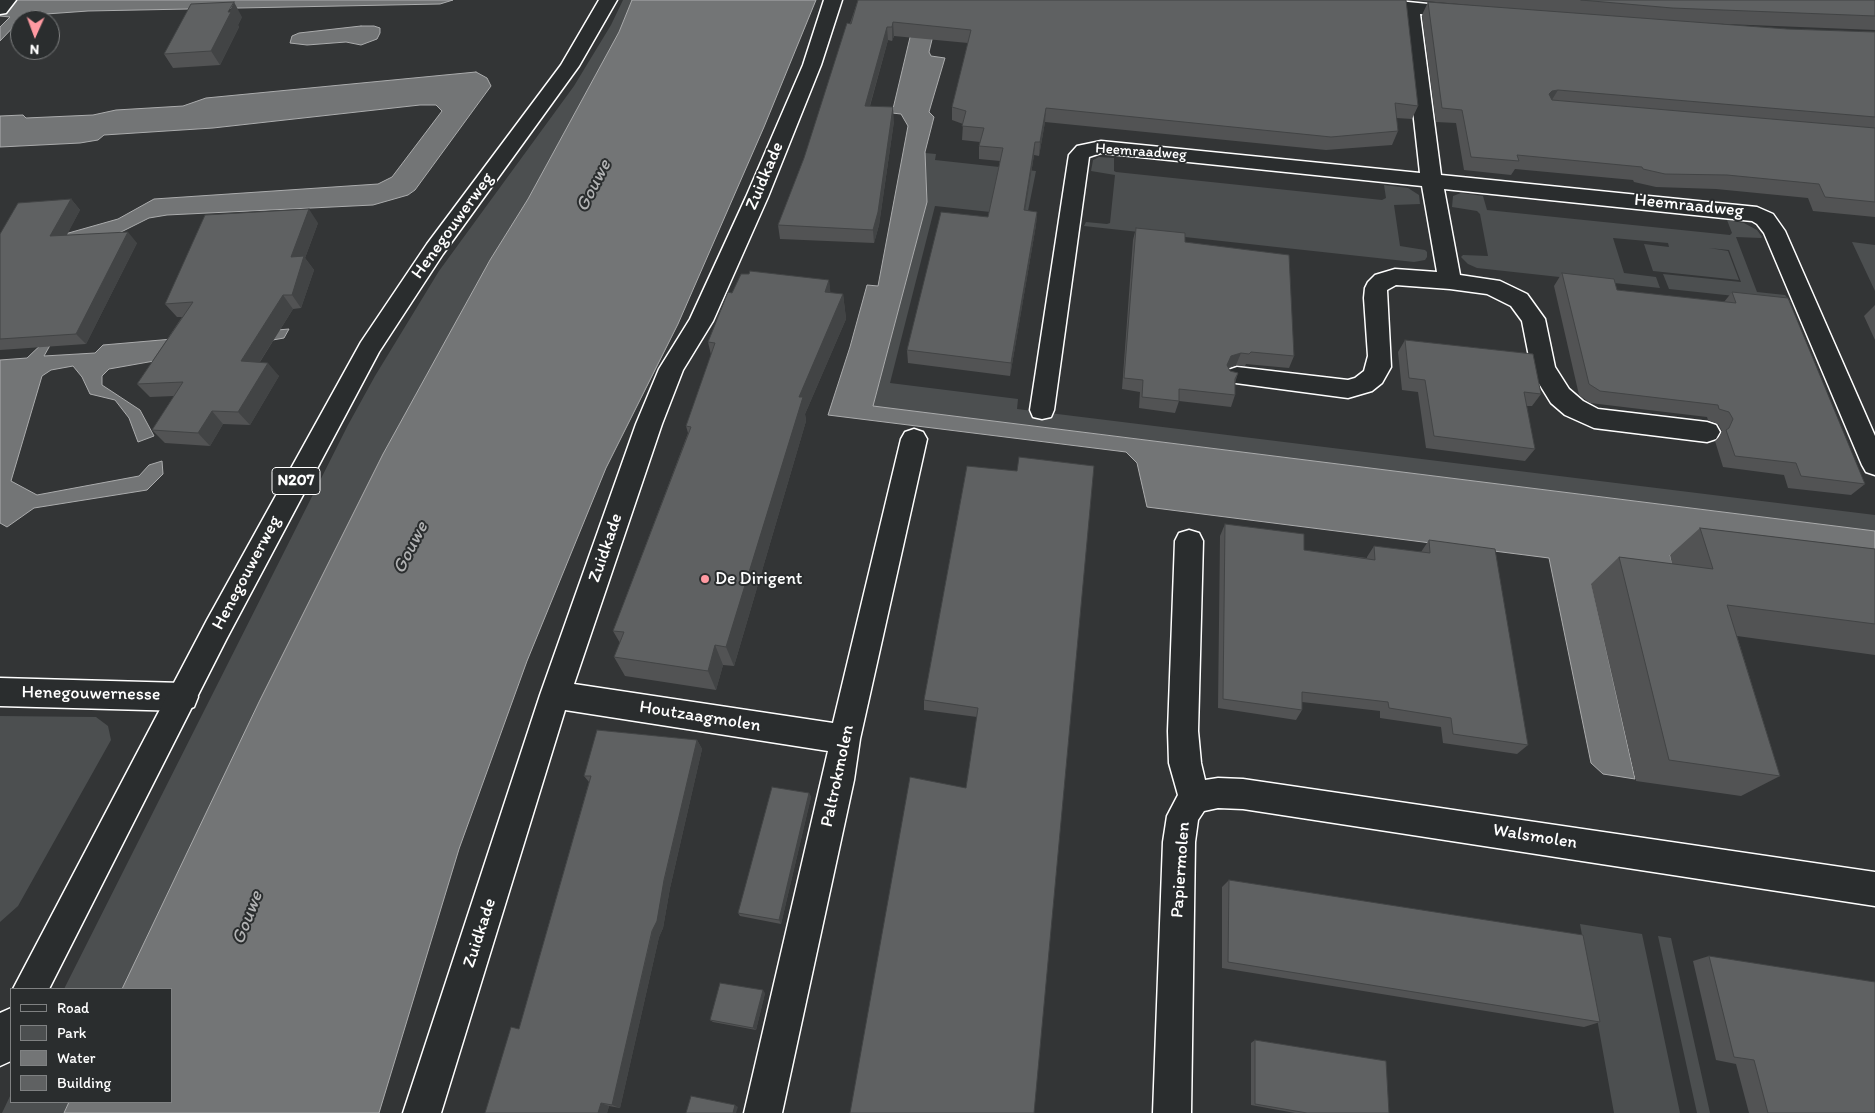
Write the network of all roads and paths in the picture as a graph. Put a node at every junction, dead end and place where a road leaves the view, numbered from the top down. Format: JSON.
{"nodes":[{"id":1,"x":7,"y":0,"type":"edge"},
{"id":2,"x":608,"y":0,"type":"edge"},
{"id":3,"x":833,"y":0,"type":"edge"},
{"id":4,"x":1328,"y":0,"type":"edge"},
{"id":5,"x":1403,"y":5,"type":"edge"},
{"id":6,"x":0,"y":9,"type":"edge"},
{"id":7,"x":1478,"y":13,"type":"edge"},
{"id":8,"x":1432,"y":180,"type":"junction"},
{"id":9,"x":1450,"y":281,"type":"junction"},
{"id":10,"x":1237,"y":376,"type":"edge"},
{"id":11,"x":1042,"y":410,"type":"dead end"},
{"id":12,"x":1707,"y":432,"type":"dead end"},
{"id":13,"x":914,"y":439,"type":"dead end"},
{"id":14,"x":1875,"y":465,"type":"edge"},
{"id":15,"x":1189,"y":541,"type":"dead end"},
{"id":16,"x":0,"y":692,"type":"edge"},
{"id":17,"x":555,"y":695,"type":"junction"},
{"id":18,"x":183,"y":697,"type":"junction"},
{"id":19,"x":845,"y":739,"type":"junction"},
{"id":20,"x":1194,"y":797,"type":"junction"},
{"id":21,"x":1875,"y":889,"type":"edge"},
{"id":22,"x":31,"y":988,"type":"edge"},
{"id":23,"x":10,"y":1028,"type":"edge"},
{"id":24,"x":0,"y":1048,"type":"edge"},
{"id":25,"x":422,"y":1113,"type":"edge"},
{"id":26,"x":763,"y":1113,"type":"edge"},
{"id":27,"x":1172,"y":1113,"type":"edge"}],
"edges":[{"from":1,"to":6,"type":"street"},
{"from":2,"to":18,"type":"street","name":"Henegouwerweg","number":"N207"},
{"from":3,"to":17,"type":"street","name":"Zuidkade"},
{"from":4,"to":5,"type":"street"},
{"from":5,"to":7,"type":"street"},
{"from":5,"to":8,"type":"street"},
{"from":8,"to":9,"type":"street"},
{"from":8,"to":11,"type":"street","name":"Heemraadweg"},
{"from":8,"to":14,"type":"street","name":"Heemraadweg"},
{"from":9,"to":10,"type":"street"},
{"from":9,"to":12,"type":"street"},
{"from":13,"to":19,"type":"street","name":"Paltrokmolen"},
{"from":15,"to":20,"type":"street","name":"Papiermolen"},
{"from":16,"to":18,"type":"street","name":"Henegouwernesse"},
{"from":17,"to":19,"type":"street","name":"Houtzaagmolen"},
{"from":17,"to":25,"type":"street","name":"Zuidkade"},
{"from":18,"to":22,"type":"street","name":"Henegouwerweg","number":"N207"},
{"from":19,"to":26,"type":"street","name":"Paltrokmolen"},
{"from":20,"to":21,"type":"street","name":"Walsmolen"},
{"from":20,"to":27,"type":"street","name":"Papiermolen"},
{"from":23,"to":24,"type":"street"}]}
